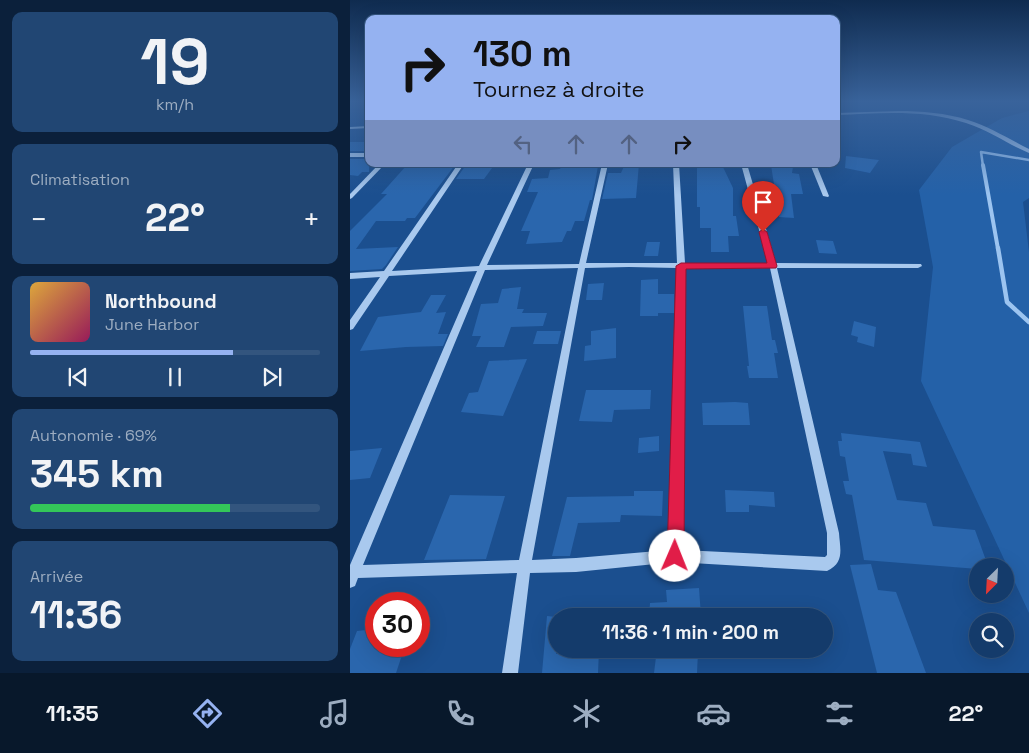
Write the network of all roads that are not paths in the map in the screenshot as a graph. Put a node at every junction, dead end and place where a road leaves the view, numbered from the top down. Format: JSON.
{"nodes":[{"id":1,"x":990,"y":132,"type":"edge"},
{"id":2,"x":1029,"y":151,"type":"edge"},
{"id":3,"x":350,"y":155,"type":"edge"},
{"id":4,"x":365,"y":155,"type":"edge"},
{"id":5,"x":379,"y":167,"type":"edge"},
{"id":6,"x":459,"y":167,"type":"edge"},
{"id":7,"x":530,"y":167,"type":"edge"},
{"id":8,"x":604,"y":167,"type":"edge"},
{"id":9,"x":676,"y":167,"type":"edge"},
{"id":10,"x":745,"y":167,"type":"edge"},
{"id":11,"x":814,"y":167,"type":"edge"},
{"id":12,"x":826,"y":196,"type":"dead end"},
{"id":13,"x":350,"y":197,"type":"edge"},
{"id":14,"x":582,"y":266,"type":"junction"},
{"id":15,"x":681,"y":266,"type":"junction"},
{"id":16,"x":772,"y":266,"type":"junction"},
{"id":17,"x":918,"y":266,"type":"dead end"},
{"id":18,"x":482,"y":268,"type":"junction"},
{"id":19,"x":386,"y":275,"type":"junction"},
{"id":20,"x":350,"y":276,"type":"edge"},
{"id":21,"x":350,"y":327,"type":"edge"},
{"id":22,"x":675,"y":556,"type":"junction"},
{"id":23,"x":524,"y":566,"type":"junction"},
{"id":24,"x":351,"y":575,"type":"edge"},
{"id":25,"x":510,"y":673,"type":"edge"}],
"edges":[{"from":1,"to":2,"type":"street"},
{"from":3,"to":4,"type":"street"},
{"from":5,"to":13,"type":"street"},
{"from":6,"to":19,"type":"street"},
{"from":7,"to":18,"type":"street"},
{"from":8,"to":14,"type":"street"},
{"from":9,"to":15,"type":"street"},
{"from":10,"to":16,"type":"street"},
{"from":11,"to":12,"type":"street"},
{"from":14,"to":15,"type":"street"},
{"from":14,"to":18,"type":"street"},
{"from":14,"to":23,"type":"street"},
{"from":15,"to":16,"type":"street"},
{"from":15,"to":22,"type":"street"},
{"from":16,"to":17,"type":"street"},
{"from":16,"to":22,"type":"street"},
{"from":18,"to":19,"type":"street"},
{"from":18,"to":24,"type":"street"},
{"from":19,"to":20,"type":"street"},
{"from":19,"to":21,"type":"street"},
{"from":22,"to":23,"type":"street"},
{"from":23,"to":24,"type":"street"},
{"from":23,"to":25,"type":"street"}]}
